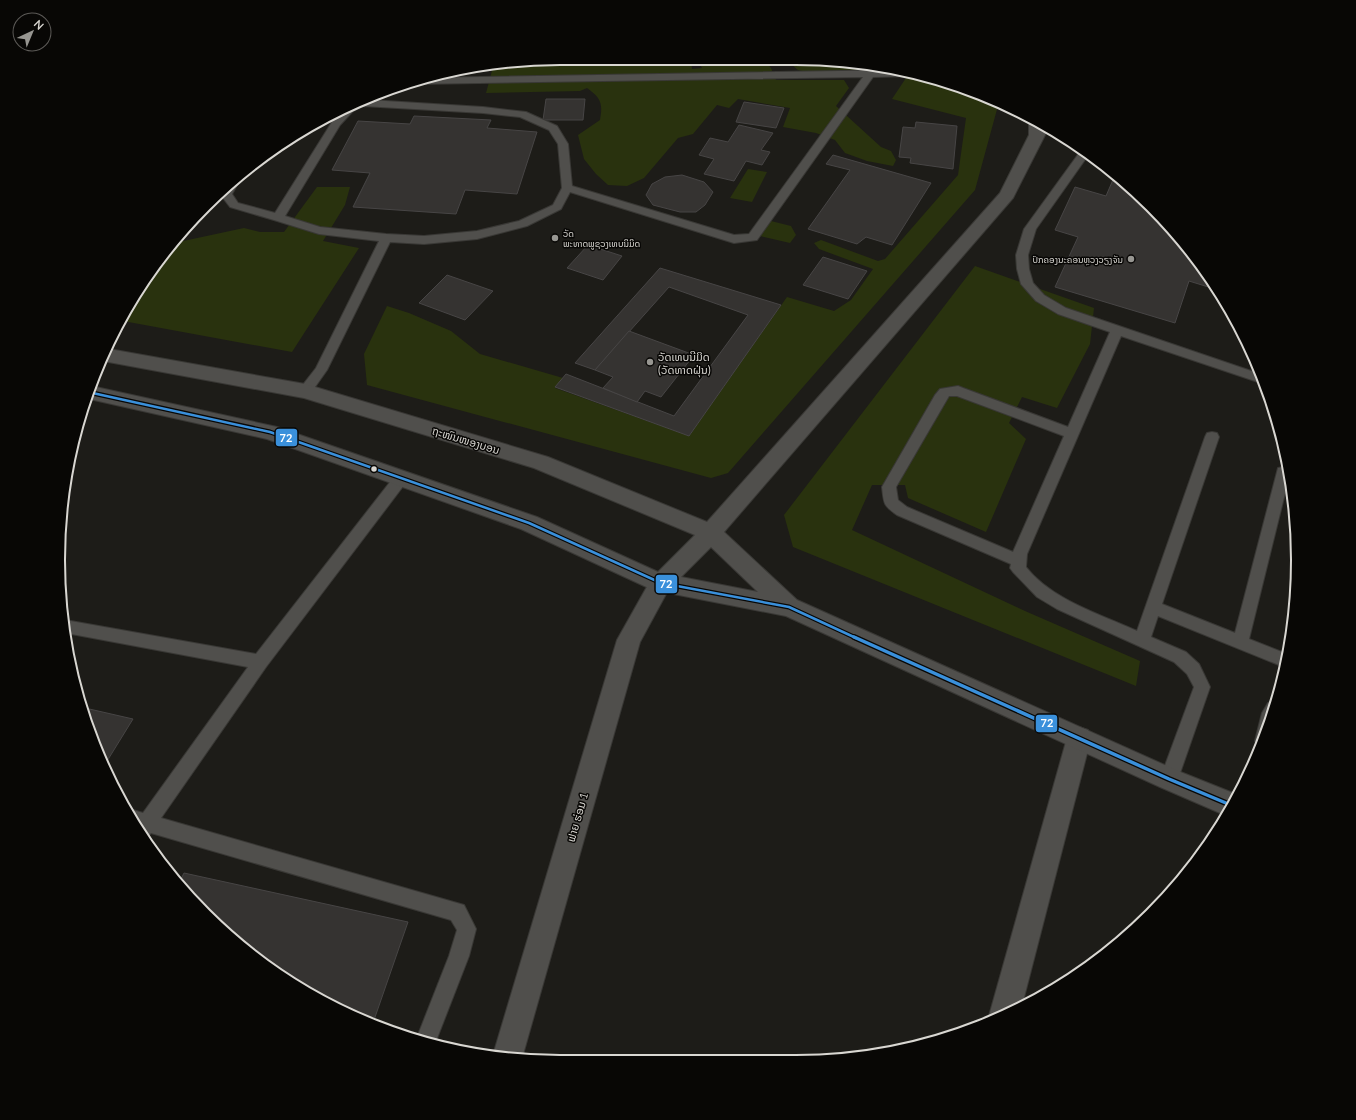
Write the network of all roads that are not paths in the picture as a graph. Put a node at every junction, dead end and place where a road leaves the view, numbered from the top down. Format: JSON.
{"nodes":[{"id":1,"x":870,"y":74,"type":"junction"},
{"id":2,"x":886,"y":74,"type":"edge"},
{"id":3,"x":438,"y":81,"type":"edge"},
{"id":4,"x":370,"y":103,"type":"edge"},
{"id":5,"x":344,"y":115,"type":"edge"},
{"id":6,"x":1037,"y":127,"type":"edge"},
{"id":7,"x":1082,"y":156,"type":"edge"},
{"id":8,"x":567,"y":188,"type":"junction"},
{"id":9,"x":227,"y":195,"type":"edge"},
{"id":10,"x":278,"y":218,"type":"junction"},
{"id":11,"x":386,"y":238,"type":"junction"},
{"id":12,"x":1117,"y":330,"type":"junction"},
{"id":13,"x":110,"y":356,"type":"edge"},
{"id":14,"x":1256,"y":378,"type":"edge"},
{"id":15,"x":305,"y":391,"type":"junction"},
{"id":16,"x":94,"y":393,"type":"edge"},
{"id":17,"x":1072,"y":434,"type":"junction"},
{"id":18,"x":1212,"y":437,"type":"dead end"},
{"id":19,"x":1283,"y":472,"type":"dead end"},
{"id":20,"x":402,"y":477,"type":"junction"},
{"id":21,"x":711,"y":534,"type":"junction"},
{"id":22,"x":1019,"y":561,"type":"junction"},
{"id":23,"x":661,"y":583,"type":"junction"},
{"id":24,"x":789,"y":607,"type":"junction"},
{"id":25,"x":1153,"y":607,"type":"junction"},
{"id":26,"x":69,"y":627,"type":"edge"},
{"id":27,"x":1142,"y":640,"type":"junction"},
{"id":28,"x":1240,"y":643,"type":"junction"},
{"id":29,"x":1281,"y":659,"type":"edge"},
{"id":30,"x":260,"y":662,"type":"junction"},
{"id":31,"x":1079,"y":738,"type":"junction"},
{"id":32,"x":1169,"y":779,"type":"junction"},
{"id":33,"x":1227,"y":804,"type":"edge"},
{"id":34,"x":141,"y":824,"type":"edge"},
{"id":35,"x":1006,"y":1008,"type":"edge"},
{"id":36,"x":427,"y":1037,"type":"edge"},
{"id":37,"x":509,"y":1052,"type":"edge"}],
"edges":[{"from":1,"to":2,"type":"lane"},
{"from":1,"to":3,"type":"lane"},
{"from":1,"to":8,"type":"lane"},
{"from":4,"to":8,"type":"lane"},
{"from":5,"to":10,"type":"lane"},
{"from":6,"to":21,"type":"street","name":"ຟາຍ ຮ່ອມ 1"},
{"from":7,"to":12,"type":"lane"},
{"from":8,"to":11,"type":"lane"},
{"from":9,"to":10,"type":"lane"},
{"from":10,"to":11,"type":"lane"},
{"from":11,"to":15,"type":"lane"},
{"from":12,"to":14,"type":"lane"},
{"from":12,"to":17,"type":"lane"},
{"from":13,"to":15,"type":"street","name":"ຖະໜົນໜອງບອນ"},
{"from":15,"to":21,"type":"street","name":"ຖະໜົນໜອງບອນ"},
{"from":16,"to":20,"type":"street","name":"ຖະໜົນໜອງບອນ"},
{"from":17,"to":22,"type":"lane"},
{"from":17,"to":22,"type":"lane"},
{"from":18,"to":25,"type":"lane"},
{"from":19,"to":28,"type":"lane"},
{"from":20,"to":23,"type":"street","name":"ຖະໜົນໜອງບອນ"},
{"from":20,"to":30,"type":"lane"},
{"from":21,"to":23,"type":"street","name":"ຟາຍ ຮ່ອມ 1"},
{"from":21,"to":24,"type":"street","name":"ຖະໜົນໜອງບອນ"},
{"from":22,"to":27,"type":"lane"},
{"from":23,"to":24,"type":"street","name":"ຖະໜົນໜອງບອນ"},
{"from":23,"to":37,"type":"street","name":"ຟາຍ ຮ່ອມ 1"},
{"from":24,"to":31,"type":"street","name":"ຖະໜົນໜອງບອນ"},
{"from":25,"to":27,"type":"lane"},
{"from":25,"to":28,"type":"lane"},
{"from":26,"to":30,"type":"lane"},
{"from":27,"to":32,"type":"lane"},
{"from":28,"to":29,"type":"lane"},
{"from":30,"to":34,"type":"lane"},
{"from":31,"to":32,"type":"street","name":"ຖະໜົນໜອງບອນ"},
{"from":31,"to":35,"type":"street"},
{"from":32,"to":33,"type":"street","name":"ຖະໜົນໜອງບອນ"},
{"from":34,"to":36,"type":"lane"}]}
